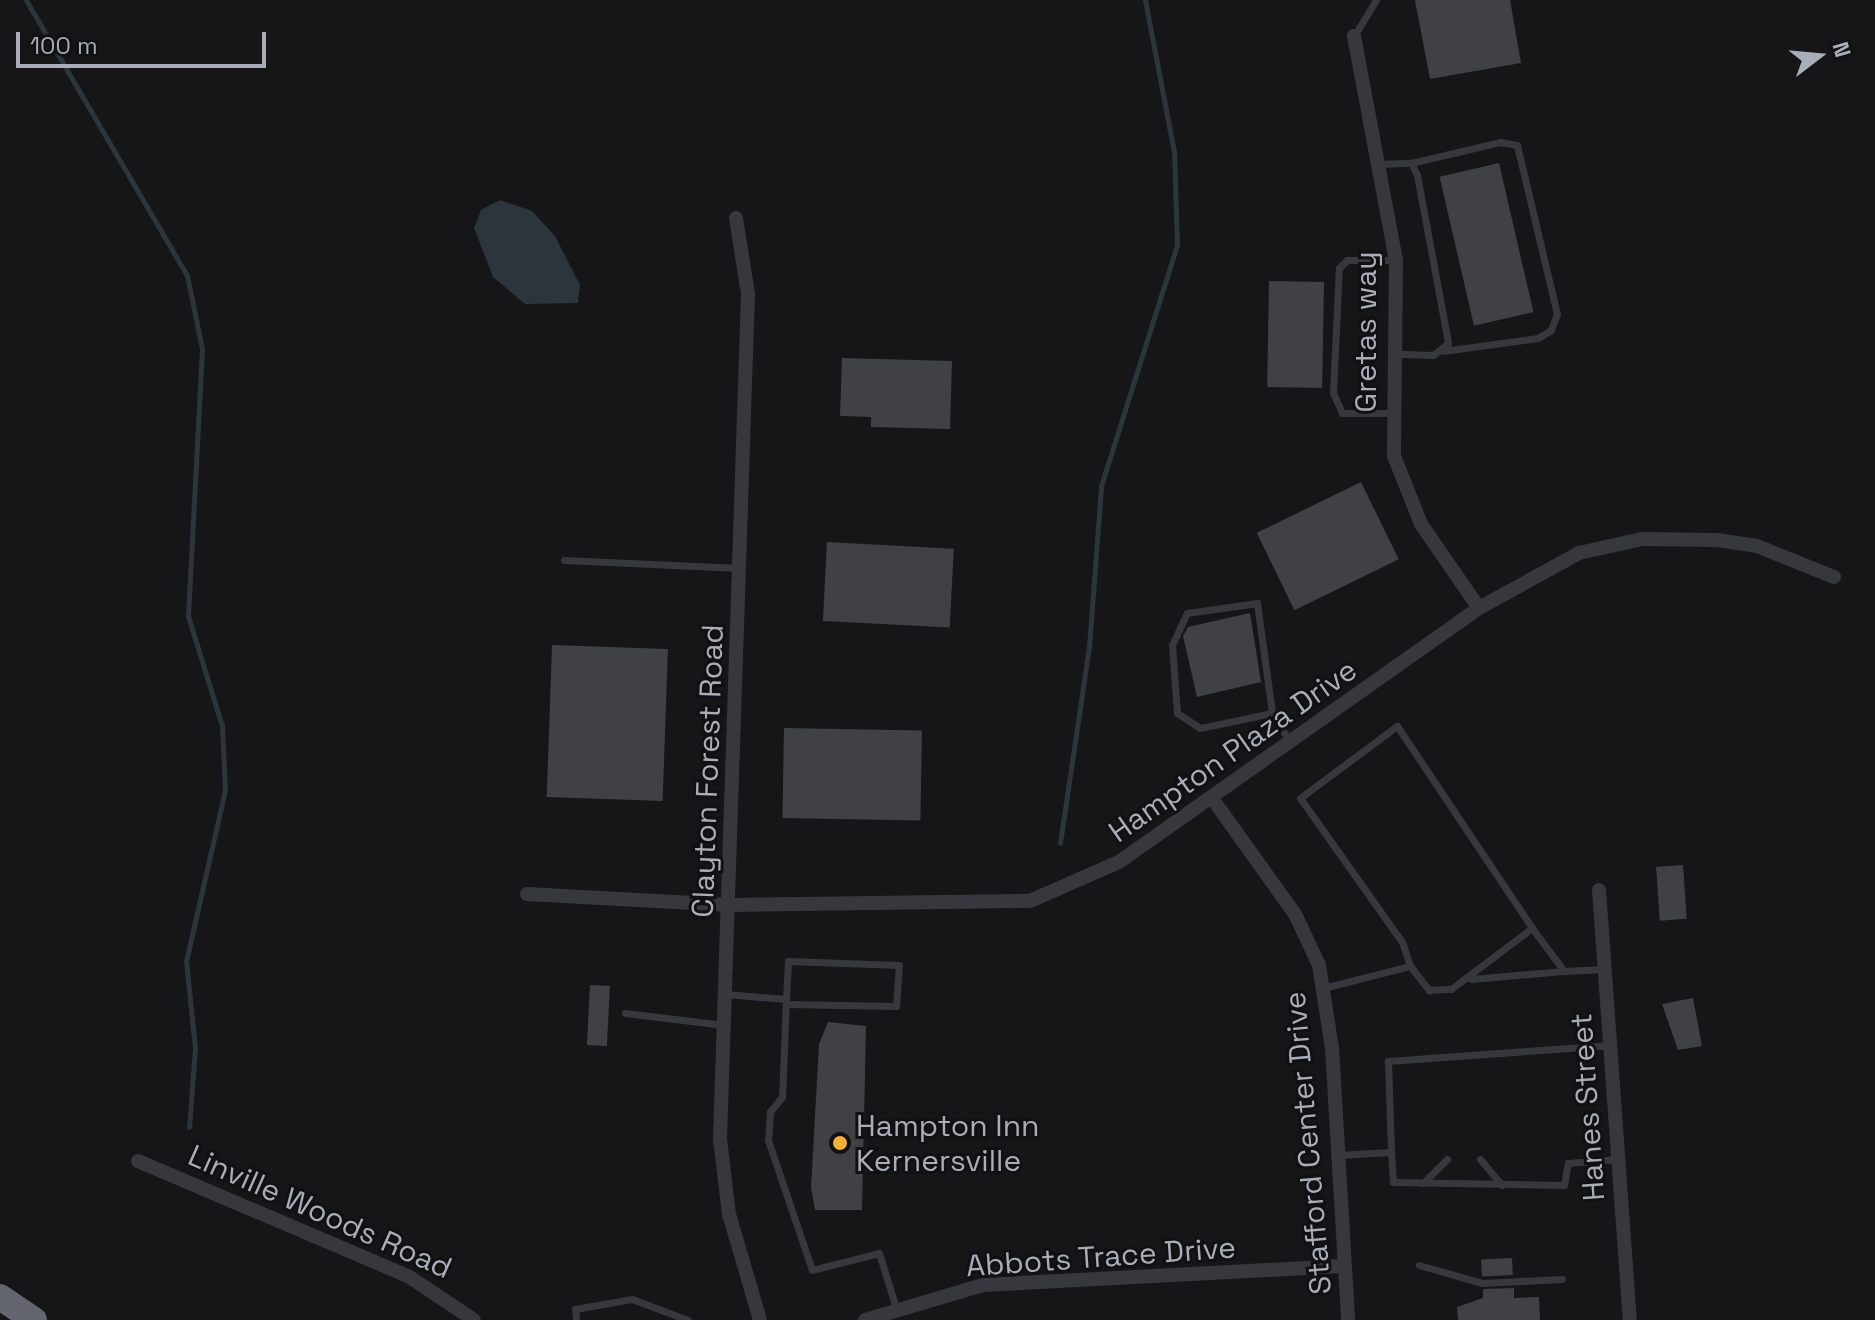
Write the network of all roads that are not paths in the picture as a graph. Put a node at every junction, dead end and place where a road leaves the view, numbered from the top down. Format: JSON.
{"nodes":[{"id":1,"x":1376,"y":0,"type":"edge"},
{"id":2,"x":1354,"y":36,"type":"joint"},
{"id":3,"x":1411,"y":163,"type":"junction"},
{"id":4,"x":1378,"y":164,"type":"junction"},
{"id":5,"x":736,"y":218,"type":"dead end"},
{"id":6,"x":1396,"y":260,"type":"junction"},
{"id":7,"x":1443,"y":351,"type":"junction"},
{"id":8,"x":1394,"y":354,"type":"junction"},
{"id":9,"x":1391,"y":413,"type":"junction"},
{"id":10,"x":564,"y":560,"type":"dead end"},
{"id":11,"x":740,"y":568,"type":"junction"},
{"id":12,"x":1834,"y":577,"type":"dead end"},
{"id":13,"x":1479,"y":608,"type":"junction"},
{"id":14,"x":1272,"y":713,"type":"junction"},
{"id":15,"x":1293,"y":745,"type":"junction"},
{"id":16,"x":1214,"y":801,"type":"junction"},
{"id":17,"x":1599,"y":890,"type":"dead end"},
{"id":18,"x":527,"y":894,"type":"dead end"},
{"id":19,"x":730,"y":905,"type":"junction"},
{"id":20,"x":1532,"y":928,"type":"junction"},
{"id":21,"x":1410,"y":966,"type":"junction"},
{"id":22,"x":1605,"y":969,"type":"junction"},
{"id":23,"x":1564,"y":971,"type":"junction"},
{"id":24,"x":1470,"y":979,"type":"junction"},
{"id":25,"x":1323,"y":988,"type":"junction"},
{"id":26,"x":726,"y":994,"type":"junction"},
{"id":27,"x":786,"y":1002,"type":"junction"},
{"id":28,"x":625,"y":1013,"type":"dead end"},
{"id":29,"x":724,"y":1025,"type":"junction"},
{"id":30,"x":1611,"y":1045,"type":"junction"},
{"id":31,"x":1391,"y":1152,"type":"junction"},
{"id":32,"x":1338,"y":1155,"type":"junction"},
{"id":33,"x":1447,"y":1159,"type":"dead end"},
{"id":34,"x":1480,"y":1159,"type":"dead end"},
{"id":35,"x":1617,"y":1159,"type":"junction"},
{"id":36,"x":138,"y":1161,"type":"dead end"},
{"id":37,"x":1423,"y":1183,"type":"junction"},
{"id":38,"x":1502,"y":1185,"type":"junction"},
{"id":39,"x":1419,"y":1265,"type":"dead end"},
{"id":40,"x":1344,"y":1266,"type":"junction"},
{"id":41,"x":1562,"y":1279,"type":"dead end"},
{"id":42,"x":0,"y":1297,"type":"edge"},
{"id":43,"x":897,"y":1311,"type":"junction"},
{"id":44,"x":34,"y":1320,"type":"edge"},
{"id":45,"x":474,"y":1320,"type":"edge"},
{"id":46,"x":576,"y":1320,"type":"edge"},
{"id":47,"x":688,"y":1320,"type":"edge"},
{"id":48,"x":760,"y":1320,"type":"edge"},
{"id":49,"x":865,"y":1320,"type":"edge"},
{"id":50,"x":1348,"y":1320,"type":"edge"},
{"id":51,"x":1630,"y":1320,"type":"edge"}],
"edges":[{"from":1,"to":2,"type":"lane"},
{"from":2,"to":4,"type":"street","name":"Gretas way"},
{"from":3,"to":4,"type":"lane"},
{"from":3,"to":7,"type":"lane"},
{"from":3,"to":7,"type":"lane"},
{"from":4,"to":6,"type":"street","name":"Gretas way"},
{"from":5,"to":11,"type":"street","name":"Clayton Forest Road"},
{"from":6,"to":8,"type":"street","name":"Gretas way"},
{"from":6,"to":9,"type":"lane"},
{"from":7,"to":8,"type":"lane"},
{"from":8,"to":9,"type":"street","name":"Gretas way"},
{"from":9,"to":13,"type":"street","name":"Gretas way"},
{"from":10,"to":11,"type":"lane"},
{"from":11,"to":19,"type":"street","name":"Clayton Forest Road"},
{"from":12,"to":13,"type":"street","name":"Hampton Plaza Drive"},
{"from":13,"to":15,"type":"street","name":"Hampton Plaza Drive"},
{"from":14,"to":14,"type":"lane"},
{"from":14,"to":15,"type":"lane"},
{"from":15,"to":16,"type":"street","name":"Hampton Plaza Drive"},
{"from":16,"to":19,"type":"street","name":"Hampton Plaza Drive"},
{"from":16,"to":25,"type":"street","name":"Stafford Center Drive"},
{"from":17,"to":22,"type":"street","name":"Hanes Street"},
{"from":18,"to":19,"type":"street","name":"Hampton Plaza Drive"},
{"from":19,"to":26,"type":"street","name":"Clayton Forest Road"},
{"from":20,"to":21,"type":"lane"},
{"from":20,"to":23,"type":"lane"},
{"from":20,"to":24,"type":"lane"},
{"from":21,"to":24,"type":"lane"},
{"from":21,"to":25,"type":"lane"},
{"from":22,"to":23,"type":"lane"},
{"from":22,"to":30,"type":"street","name":"Hanes Street"},
{"from":23,"to":24,"type":"lane"},
{"from":25,"to":32,"type":"street","name":"Stafford Center Drive"},
{"from":26,"to":27,"type":"lane"},
{"from":26,"to":29,"type":"street","name":"Clayton Forest Road"},
{"from":27,"to":27,"type":"lane"},
{"from":27,"to":43,"type":"lane"},
{"from":28,"to":29,"type":"lane"},
{"from":29,"to":48,"type":"street","name":"Clayton Forest Road"},
{"from":30,"to":31,"type":"lane"},
{"from":30,"to":35,"type":"street","name":"Hanes Street"},
{"from":31,"to":32,"type":"lane"},
{"from":31,"to":37,"type":"lane"},
{"from":32,"to":40,"type":"street","name":"Stafford Center Drive"},
{"from":33,"to":37,"type":"lane"},
{"from":34,"to":38,"type":"lane"},
{"from":35,"to":38,"type":"lane"},
{"from":35,"to":51,"type":"street","name":"Hanes Street"},
{"from":36,"to":45,"type":"street","name":"Linville Woods Road"},
{"from":37,"to":38,"type":"lane"},
{"from":39,"to":41,"type":"lane"},
{"from":40,"to":43,"type":"street","name":"Abbots Trace Drive"},
{"from":40,"to":50,"type":"street","name":"Stafford Center Drive"},
{"from":42,"to":44,"type":"highway"},
{"from":43,"to":49,"type":"street","name":"Abbots Trace Drive"},
{"from":46,"to":47,"type":"lane"}]}
